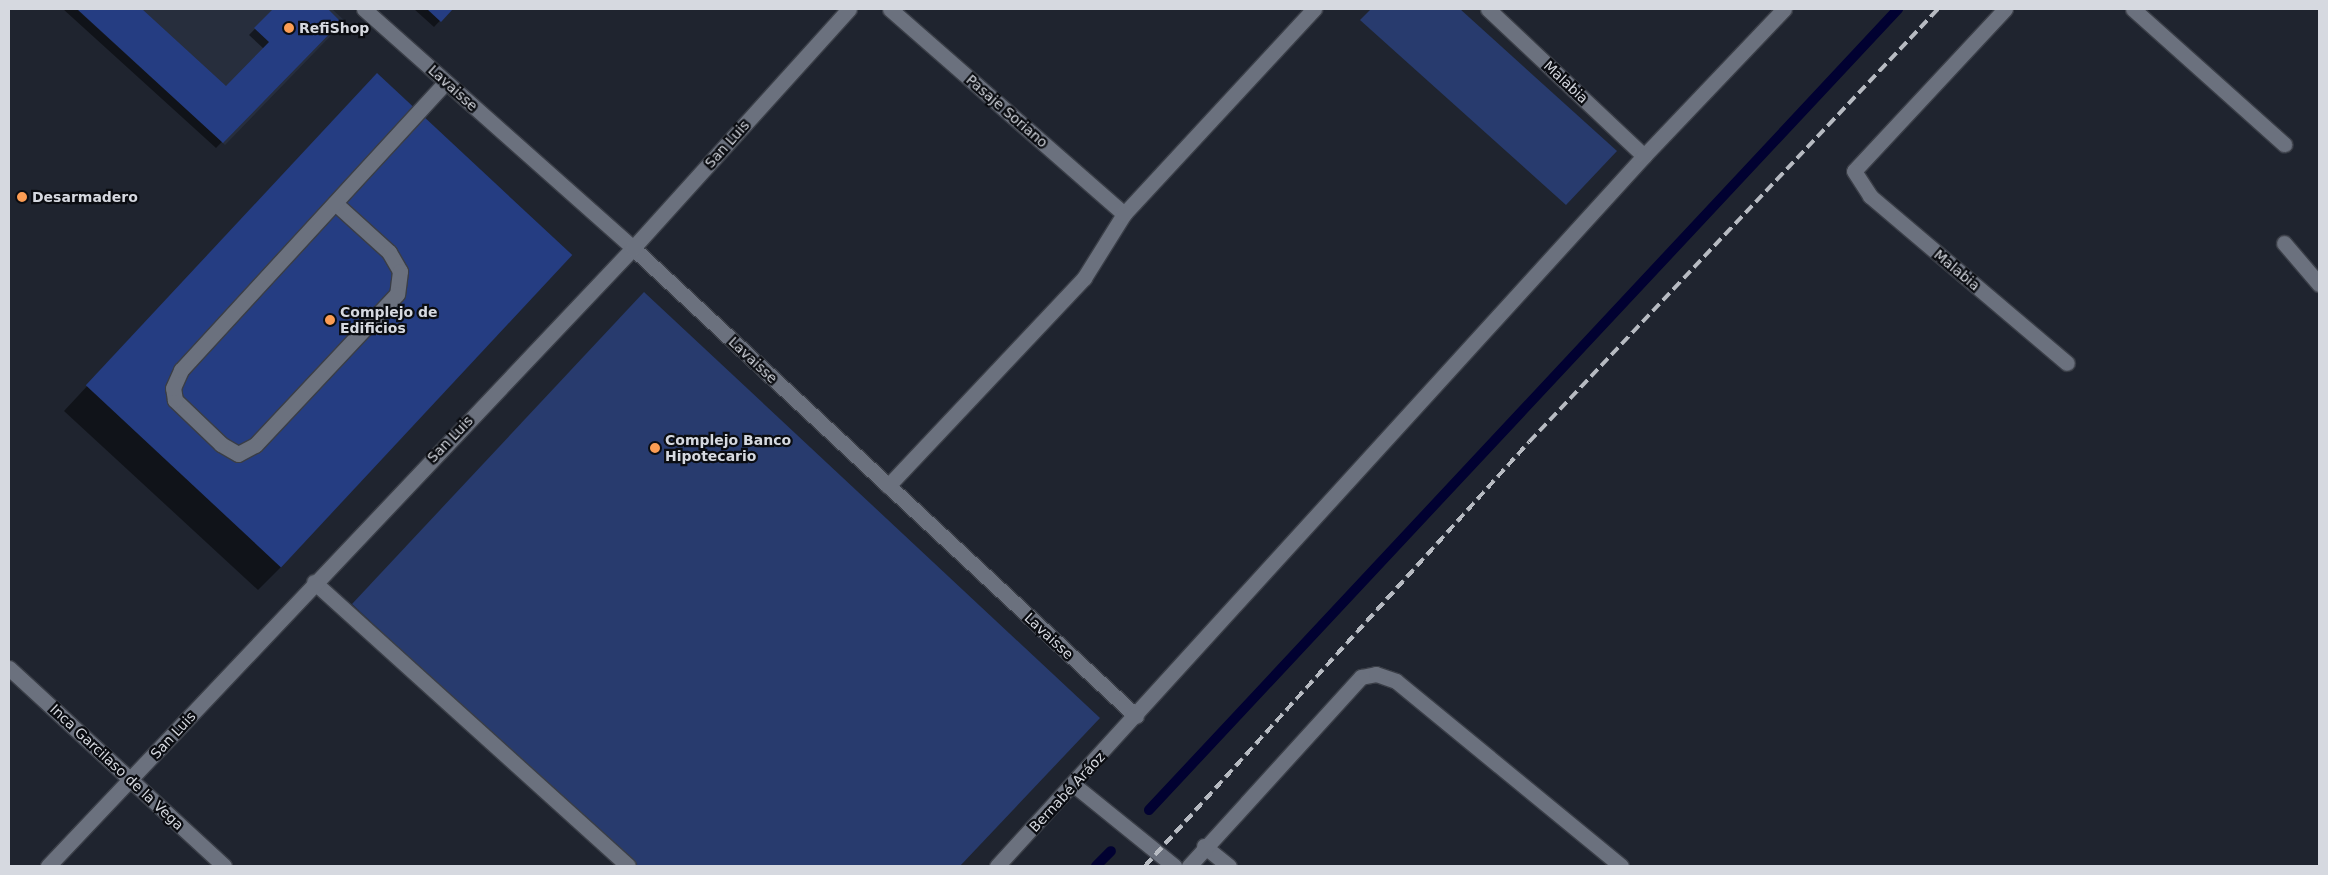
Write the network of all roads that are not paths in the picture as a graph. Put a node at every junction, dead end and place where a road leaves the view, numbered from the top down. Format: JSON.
{"nodes":[{"id":1,"x":364,"y":9,"type":"edge"},
{"id":2,"x":849,"y":9,"type":"edge"},
{"id":3,"x":890,"y":9,"type":"edge"},
{"id":4,"x":1314,"y":9,"type":"edge"},
{"id":5,"x":1488,"y":9,"type":"edge"},
{"id":6,"x":1784,"y":9,"type":"edge"},
{"id":7,"x":2005,"y":9,"type":"edge"},
{"id":8,"x":2133,"y":9,"type":"edge"},
{"id":9,"x":446,"y":82,"type":"junction"},
{"id":10,"x":2284,"y":144,"type":"dead end"},
{"id":11,"x":1644,"y":156,"type":"junction"},
{"id":12,"x":335,"y":203,"type":"junction"},
{"id":13,"x":1124,"y":214,"type":"junction"},
{"id":14,"x":2284,"y":243,"type":"dead end"},
{"id":15,"x":632,"y":248,"type":"junction"},
{"id":16,"x":2319,"y":284,"type":"edge"},
{"id":17,"x":2067,"y":363,"type":"dead end"},
{"id":18,"x":888,"y":486,"type":"junction"},
{"id":19,"x":314,"y":582,"type":"junction"},
{"id":20,"x":9,"y":668,"type":"edge"},
{"id":21,"x":1136,"y":716,"type":"junction"},
{"id":22,"x":132,"y":780,"type":"junction"},
{"id":23,"x":1074,"y":785,"type":"junction"},
{"id":24,"x":1204,"y":846,"type":"junction"},
{"id":25,"x":48,"y":866,"type":"edge"},
{"id":26,"x":224,"y":866,"type":"edge"},
{"id":27,"x":628,"y":866,"type":"edge"},
{"id":28,"x":997,"y":866,"type":"edge"},
{"id":29,"x":1174,"y":866,"type":"edge"},
{"id":30,"x":1189,"y":866,"type":"edge"},
{"id":31,"x":1229,"y":866,"type":"edge"},
{"id":32,"x":1621,"y":866,"type":"edge"}],
"edges":[{"from":1,"to":9,"type":"street","name":"Lavaisse"},
{"from":2,"to":15,"type":"street","name":"San Luis"},
{"from":3,"to":13,"type":"street","name":"Pasaje Soriano"},
{"from":4,"to":13,"type":"street"},
{"from":5,"to":11,"type":"street","name":"Malabia"},
{"from":6,"to":11,"type":"street","name":"Bernabé Aráoz"},
{"from":7,"to":17,"type":"street","name":"Malabia"},
{"from":8,"to":10,"type":"street"},
{"from":9,"to":12,"type":"street"},
{"from":9,"to":15,"type":"street","name":"Lavaisse"},
{"from":11,"to":21,"type":"street","name":"Bernabé Aráoz"},
{"from":12,"to":12,"type":"street"},
{"from":13,"to":18,"type":"street"},
{"from":14,"to":16,"type":"street"},
{"from":15,"to":18,"type":"street","name":"Lavaisse"},
{"from":15,"to":19,"type":"street","name":"San Luis"},
{"from":18,"to":21,"type":"street","name":"Lavaisse"},
{"from":19,"to":22,"type":"street","name":"San Luis"},
{"from":19,"to":27,"type":"street"},
{"from":20,"to":22,"type":"street","name":"Inca Garcilaso de la Vega"},
{"from":21,"to":23,"type":"street","name":"Bernabé Aráoz"},
{"from":22,"to":25,"type":"street","name":"San Luis"},
{"from":22,"to":26,"type":"street","name":"Inca Garcilaso de la Vega"},
{"from":23,"to":28,"type":"street","name":"Bernabé Aráoz"},
{"from":23,"to":29,"type":"street"},
{"from":24,"to":30,"type":"street"},
{"from":24,"to":31,"type":"street"},
{"from":24,"to":32,"type":"street"}]}
